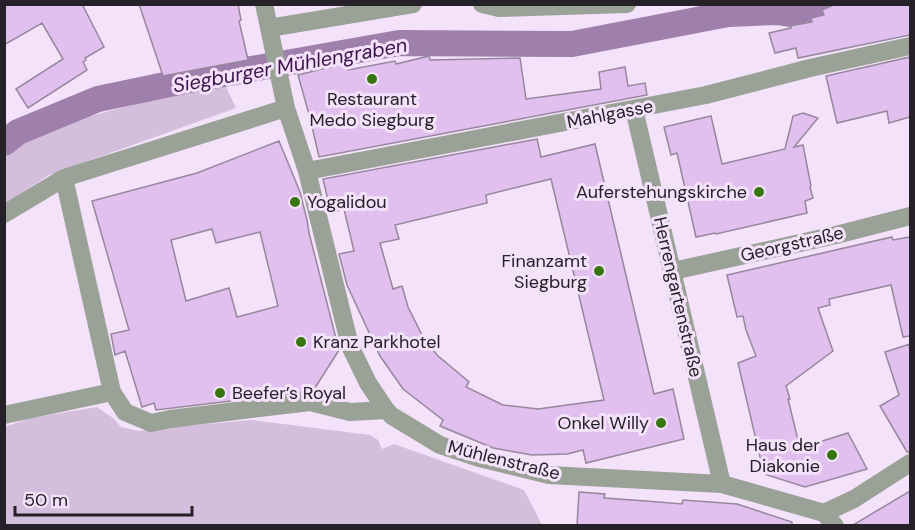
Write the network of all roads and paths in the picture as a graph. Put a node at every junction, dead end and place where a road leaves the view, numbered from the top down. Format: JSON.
{"nodes":[{"id":1,"x":264,"y":4,"type":"edge"},
{"id":2,"x":413,"y":4,"type":"edge"},
{"id":3,"x":482,"y":4,"type":"edge"},
{"id":4,"x":627,"y":4,"type":"edge"},
{"id":5,"x":595,"y":5,"type":"edge"},
{"id":6,"x":269,"y":28,"type":"junction"},
{"id":7,"x":910,"y":46,"type":"edge"},
{"id":8,"x":286,"y":108,"type":"junction"},
{"id":9,"x":634,"y":109,"type":"junction"},
{"id":10,"x":307,"y":171,"type":"junction"},
{"id":11,"x":64,"y":178,"type":"junction"},
{"id":12,"x":4,"y":214,"type":"edge"},
{"id":13,"x":910,"y":216,"type":"edge"},
{"id":14,"x":673,"y":271,"type":"junction"},
{"id":15,"x":112,"y":392,"type":"junction"},
{"id":16,"x":386,"y":410,"type":"junction"},
{"id":17,"x":4,"y":415,"type":"edge"},
{"id":18,"x":910,"y":463,"type":"edge"},
{"id":19,"x":722,"y":484,"type":"junction"},
{"id":20,"x":830,"y":519,"type":"edge"}],
"edges":[{"from":1,"to":6,"type":"street","name":"Mühlenstraße"},
{"from":2,"to":6,"type":"street"},
{"from":3,"to":5,"type":"street"},
{"from":4,"to":5,"type":"street"},
{"from":6,"to":8,"type":"street","name":"Mühlenstraße"},
{"from":7,"to":9,"type":"street","name":"Mahlgasse"},
{"from":8,"to":10,"type":"street","name":"Mühlenstraße"},
{"from":8,"to":11,"type":"street"},
{"from":9,"to":10,"type":"street","name":"Mahlgasse"},
{"from":9,"to":14,"type":"street","name":"Herrengartenstraße"},
{"from":10,"to":16,"type":"street","name":"Mühlenstraße"},
{"from":11,"to":12,"type":"street"},
{"from":11,"to":15,"type":"street"},
{"from":13,"to":14,"type":"street","name":"Georgstraße"},
{"from":14,"to":19,"type":"street","name":"Herrengartenstraße"},
{"from":15,"to":16,"type":"street"},
{"from":15,"to":17,"type":"street"},
{"from":16,"to":19,"type":"street","name":"Mühlenstraße"},
{"from":18,"to":20,"type":"street"},
{"from":19,"to":20,"type":"street","name":"Mühlenstraße"}]}
